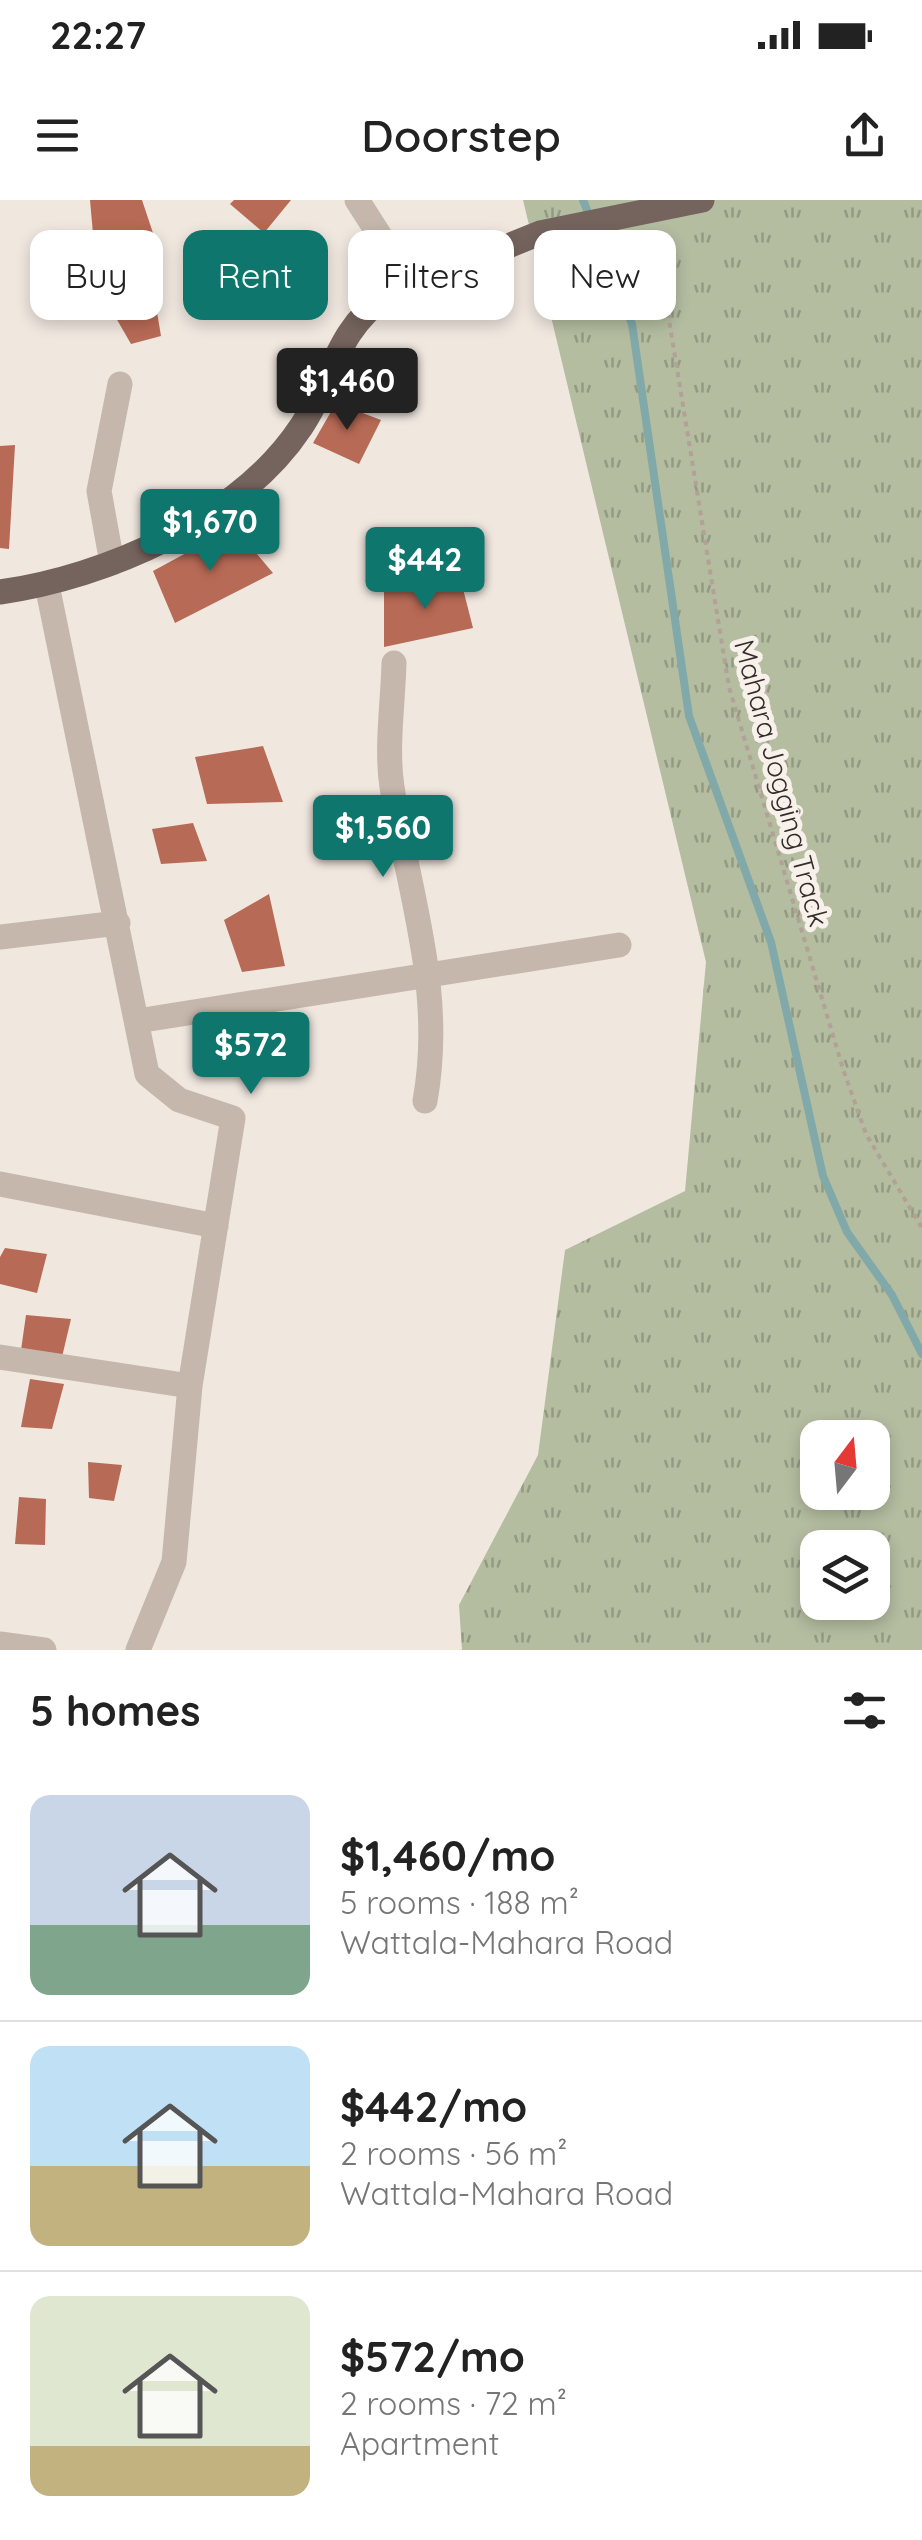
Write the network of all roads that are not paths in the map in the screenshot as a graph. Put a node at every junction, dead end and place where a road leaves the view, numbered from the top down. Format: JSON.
{"nodes":[{"id":1,"x":357,"y":200,"type":"edge"},
{"id":2,"x":702,"y":200,"type":"edge"},
{"id":3,"x":376,"y":230,"type":"edge"},
{"id":4,"x":514,"y":243,"type":"edge"},
{"id":5,"x":357,"y":320,"type":"edge"},
{"id":6,"x":120,"y":384,"type":"dead end"},
{"id":7,"x":112,"y":563,"type":"junction"},
{"id":8,"x":47,"y":585,"type":"junction"},
{"id":9,"x":0,"y":592,"type":"edge"},
{"id":10,"x":394,"y":663,"type":"dead end"},
{"id":11,"x":118,"y":923,"type":"junction"},
{"id":12,"x":0,"y":937,"type":"edge"},
{"id":13,"x":619,"y":945,"type":"dead end"},
{"id":14,"x":430,"y":975,"type":"junction"},
{"id":15,"x":137,"y":1021,"type":"junction"},
{"id":16,"x":425,"y":1101,"type":"dead end"},
{"id":17,"x":0,"y":1184,"type":"edge"},
{"id":18,"x":216,"y":1226,"type":"junction"},
{"id":19,"x":0,"y":1358,"type":"edge"},
{"id":20,"x":190,"y":1386,"type":"junction"},
{"id":21,"x":5,"y":1646,"type":"edge"},
{"id":22,"x":44,"y":1650,"type":"edge"},
{"id":23,"x":138,"y":1650,"type":"edge"}],
"edges":[{"from":1,"to":3,"type":"street"},
{"from":2,"to":4,"type":"main road"},
{"from":5,"to":7,"type":"main road"},
{"from":6,"to":7,"type":"street"},
{"from":7,"to":8,"type":"main road"},
{"from":8,"to":9,"type":"main road"},
{"from":8,"to":11,"type":"street"},
{"from":10,"to":14,"type":"street"},
{"from":11,"to":12,"type":"street"},
{"from":11,"to":15,"type":"street"},
{"from":13,"to":14,"type":"street"},
{"from":14,"to":15,"type":"street"},
{"from":14,"to":16,"type":"street"},
{"from":15,"to":18,"type":"street"},
{"from":17,"to":18,"type":"street"},
{"from":18,"to":20,"type":"street"},
{"from":19,"to":20,"type":"street"},
{"from":20,"to":23,"type":"street"},
{"from":21,"to":22,"type":"street"}]}
